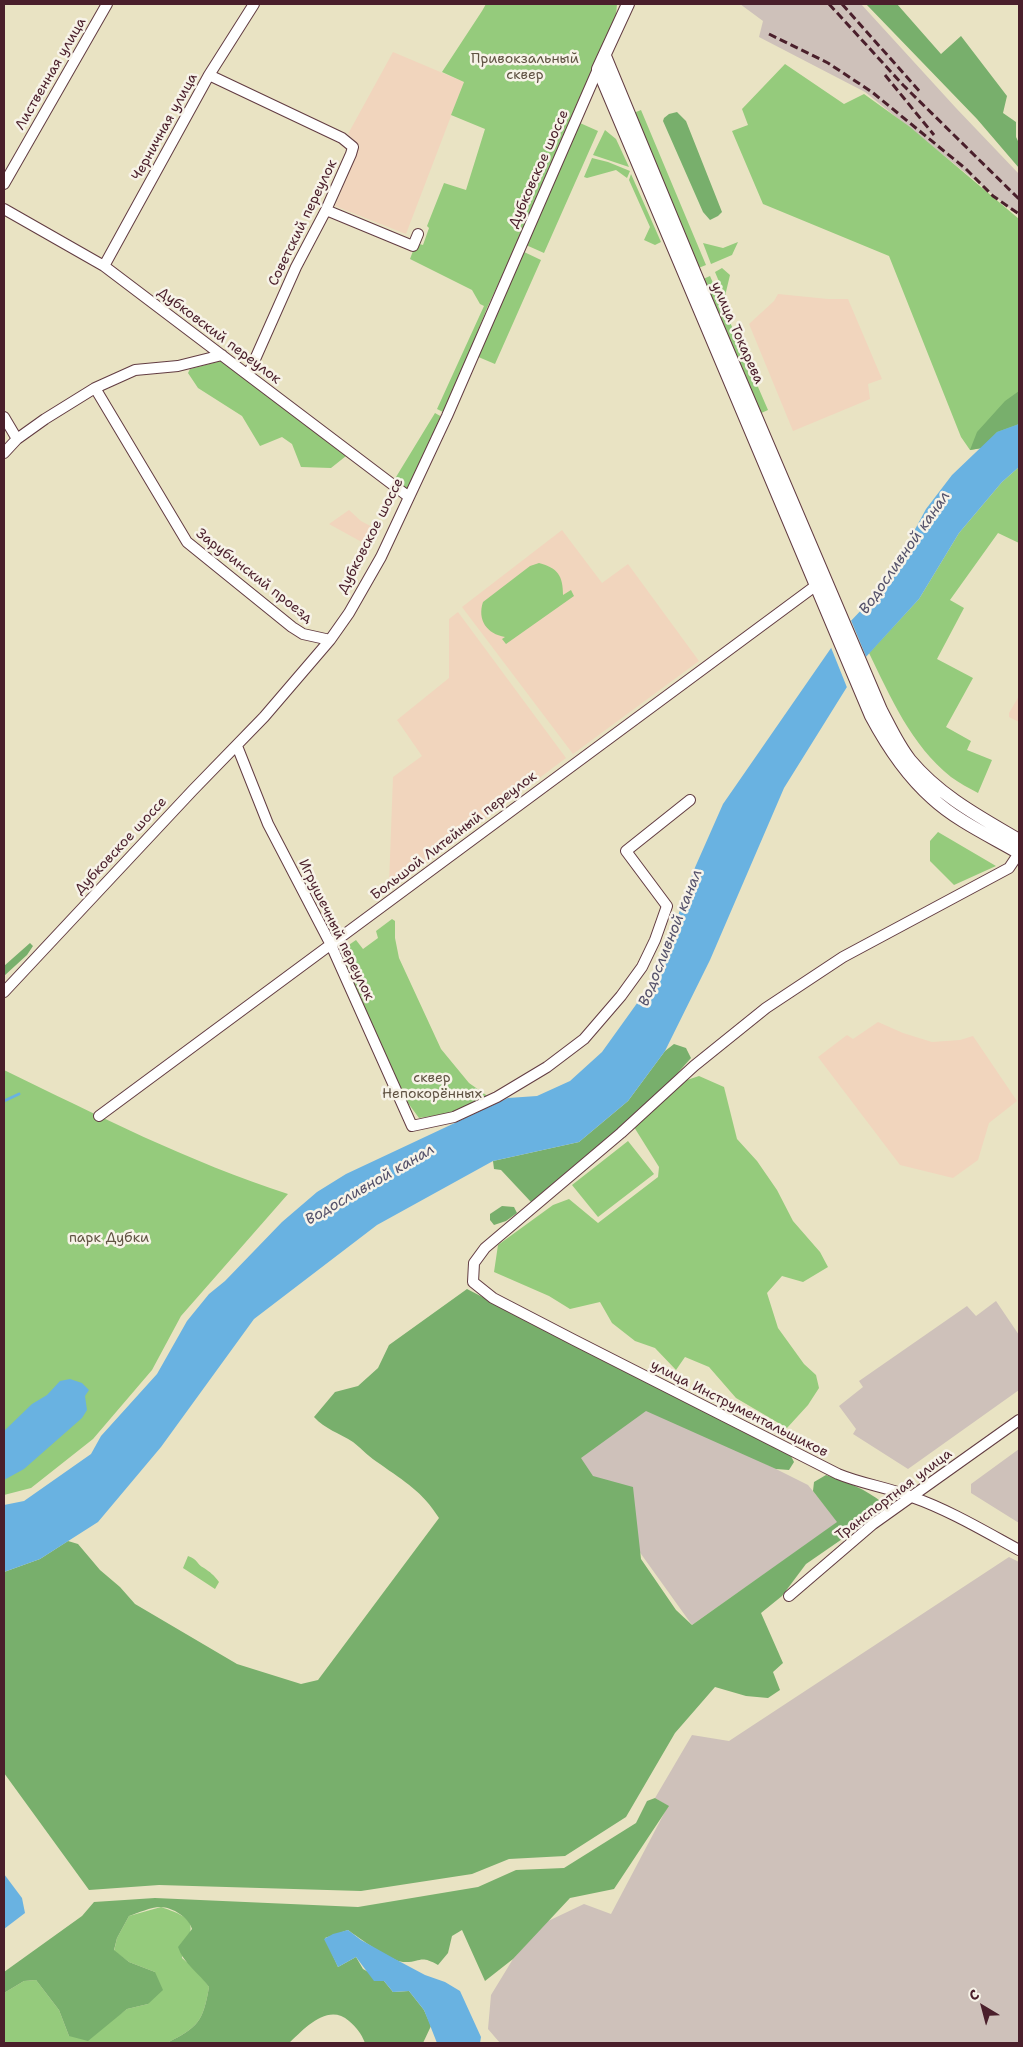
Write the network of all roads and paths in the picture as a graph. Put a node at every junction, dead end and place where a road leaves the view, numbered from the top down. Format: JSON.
{"nodes":[{"id":1,"x":254,"y":4,"type":"edge"},
{"id":2,"x":628,"y":4,"type":"edge"},
{"id":3,"x":104,"y":5,"type":"edge"},
{"id":4,"x":605,"y":56,"type":"junction"},
{"id":5,"x":598,"y":69,"type":"junction"},
{"id":6,"x":209,"y":75,"type":"junction"},
{"id":7,"x":4,"y":184,"type":"edge"},
{"id":8,"x":4,"y":209,"type":"edge"},
{"id":9,"x":326,"y":210,"type":"junction"},
{"id":10,"x":418,"y":234,"type":"dead end"},
{"id":11,"x":104,"y":266,"type":"junction"},
{"id":12,"x":222,"y":355,"type":"junction"},
{"id":13,"x":248,"y":375,"type":"junction"},
{"id":14,"x":95,"y":388,"type":"junction"},
{"id":15,"x":4,"y":418,"type":"edge"},
{"id":16,"x":17,"y":439,"type":"junction"},
{"id":17,"x":4,"y":453,"type":"edge"},
{"id":18,"x":409,"y":497,"type":"junction"},
{"id":19,"x":821,"y":582,"type":"junction"},
{"id":20,"x":839,"y":625,"type":"junction"},
{"id":21,"x":330,"y":640,"type":"junction"},
{"id":22,"x":236,"y":746,"type":"junction"},
{"id":23,"x":690,"y":800,"type":"dead end"},
{"id":24,"x":1019,"y":840,"type":"edge"},
{"id":25,"x":1019,"y":853,"type":"edge"},
{"id":26,"x":330,"y":945,"type":"junction"},
{"id":27,"x":4,"y":992,"type":"edge"},
{"id":28,"x":99,"y":1116,"type":"dead end"},
{"id":29,"x":1019,"y":1420,"type":"edge"},
{"id":30,"x":911,"y":1496,"type":"junction"},
{"id":31,"x":1019,"y":1550,"type":"edge"},
{"id":32,"x":789,"y":1596,"type":"dead end"}],
"edges":[{"from":1,"to":6,"type":"street","name":"Черничная улица"},
{"from":2,"to":4,"type":"main road","name":"Дубковское шоссе"},
{"from":3,"to":7,"type":"street","name":"Лиственная улица"},
{"from":4,"to":5,"type":"main road","name":"Дубковское шоссе"},
{"from":4,"to":19,"type":"main road","name":"улица Токарева"},
{"from":5,"to":18,"type":"street","name":"Дубковское шоссе"},
{"from":5,"to":19,"type":"main road","name":"улица Токарева"},
{"from":6,"to":9,"type":"street","name":"Советский переулок"},
{"from":6,"to":11,"type":"street","name":"Черничная улица"},
{"from":8,"to":11,"type":"street","name":"Дубковский переулок"},
{"from":9,"to":10,"type":"street"},
{"from":9,"to":13,"type":"street","name":"Советский переулок"},
{"from":11,"to":12,"type":"street","name":"Дубковский переулок"},
{"from":12,"to":13,"type":"street","name":"Дубковский переулок"},
{"from":12,"to":14,"type":"street"},
{"from":13,"to":18,"type":"street","name":"Дубковский переулок"},
{"from":14,"to":16,"type":"street"},
{"from":14,"to":21,"type":"street","name":"Зарубинский проезд"},
{"from":15,"to":16,"type":"street"},
{"from":16,"to":17,"type":"street"},
{"from":18,"to":21,"type":"street","name":"Дубковское шоссе"},
{"from":19,"to":20,"type":"main road","name":"улица Токарева"},
{"from":19,"to":26,"type":"street","name":"Большой Литейный переулок"},
{"from":20,"to":24,"type":"main road"},
{"from":20,"to":25,"type":"main road"},
{"from":21,"to":22,"type":"street","name":"Дубковское шоссе"},
{"from":22,"to":26,"type":"street","name":"Игрушечный переулок"},
{"from":22,"to":27,"type":"street","name":"Дубковское шоссе"},
{"from":23,"to":26,"type":"street","name":"Игрушечный переулок"},
{"from":25,"to":30,"type":"street","name":"улица Инструментальщиков"},
{"from":26,"to":28,"type":"street","name":"Большой Литейный переулок"},
{"from":29,"to":30,"type":"street","name":"Транспортная улица"},
{"from":30,"to":31,"type":"street","name":"улица Инструментальщиков"},
{"from":30,"to":32,"type":"street","name":"Транспортная улица"}]}
